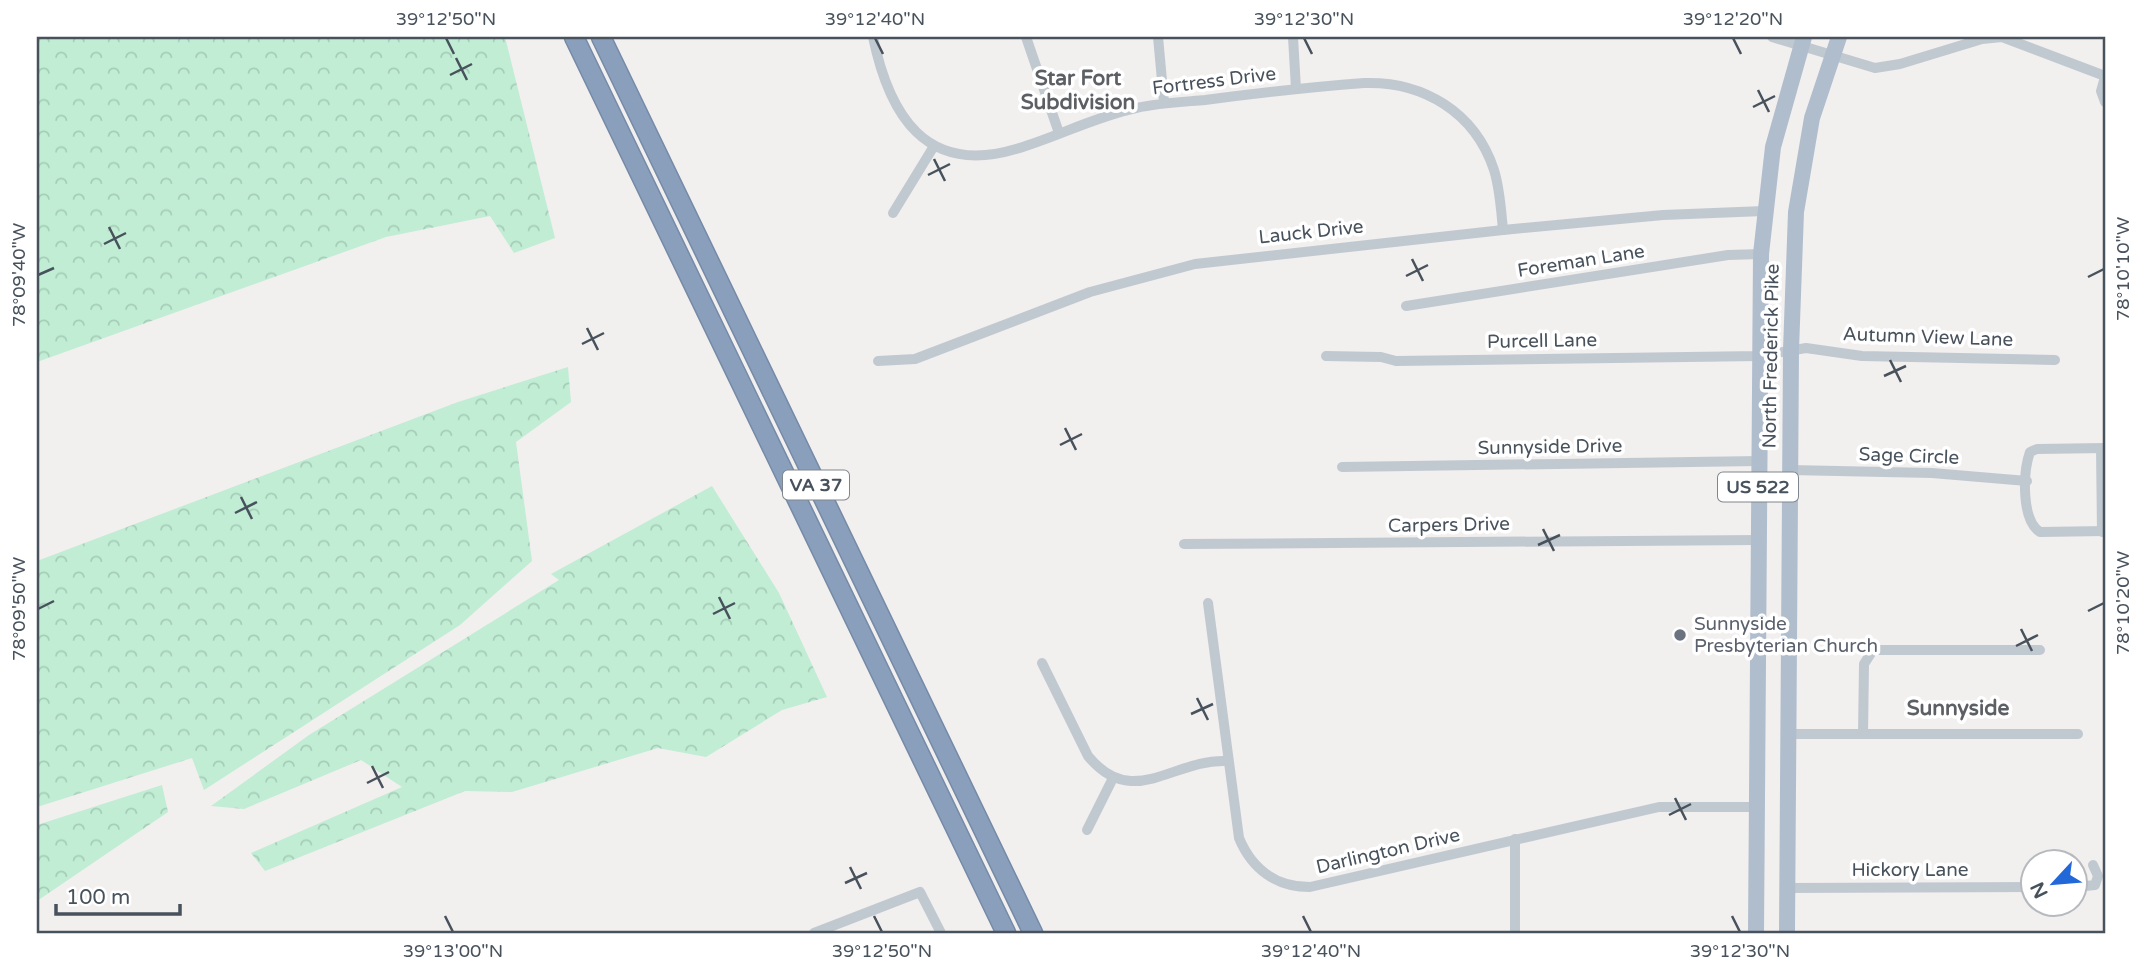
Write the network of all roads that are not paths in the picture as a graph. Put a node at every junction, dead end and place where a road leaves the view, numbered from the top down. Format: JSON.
{"nodes":[{"id":1,"x":574,"y":37,"type":"edge"},
{"id":2,"x":601,"y":37,"type":"edge"},
{"id":3,"x":873,"y":37,"type":"edge"},
{"id":4,"x":1027,"y":37,"type":"edge"},
{"id":5,"x":1158,"y":37,"type":"edge"},
{"id":6,"x":1293,"y":37,"type":"edge"},
{"id":7,"x":1772,"y":37,"type":"edge"},
{"id":8,"x":1839,"y":37,"type":"edge"},
{"id":9,"x":1802,"y":41,"type":"edge"},
{"id":10,"x":1832,"y":55,"type":"junction"},
{"id":11,"x":2105,"y":77,"type":"edge"},
{"id":12,"x":1296,"y":89,"type":"junction"},
{"id":13,"x":2105,"y":102,"type":"edge"},
{"id":14,"x":1164,"y":103,"type":"junction"},
{"id":15,"x":1059,"y":133,"type":"junction"},
{"id":16,"x":933,"y":146,"type":"junction"},
{"id":17,"x":1764,"y":211,"type":"junction"},
{"id":18,"x":893,"y":213,"type":"dead end"},
{"id":19,"x":1503,"y":230,"type":"junction"},
{"id":20,"x":1761,"y":254,"type":"junction"},
{"id":21,"x":1406,"y":306,"type":"dead end"},
{"id":22,"x":1791,"y":350,"type":"junction"},
{"id":23,"x":1326,"y":356,"type":"dead end"},
{"id":24,"x":1759,"y":356,"type":"junction"},
{"id":25,"x":2055,"y":360,"type":"dead end"},
{"id":26,"x":878,"y":361,"type":"dead end"},
{"id":27,"x":2103,"y":449,"type":"edge"},
{"id":28,"x":1759,"y":461,"type":"junction"},
{"id":29,"x":1342,"y":467,"type":"dead end"},
{"id":30,"x":1790,"y":470,"type":"junction"},
{"id":31,"x":2027,"y":481,"type":"junction"},
{"id":32,"x":2104,"y":531,"type":"edge"},
{"id":33,"x":1758,"y":540,"type":"junction"},
{"id":34,"x":1184,"y":544,"type":"dead end"},
{"id":35,"x":1208,"y":603,"type":"dead end"},
{"id":36,"x":1758,"y":620,"type":"junction"},
{"id":37,"x":1788,"y":623,"type":"junction"},
{"id":38,"x":2039,"y":650,"type":"dead end"},
{"id":39,"x":1042,"y":663,"type":"dead end"},
{"id":40,"x":1788,"y":734,"type":"junction"},
{"id":41,"x":1863,"y":734,"type":"junction"},
{"id":42,"x":2078,"y":734,"type":"dead end"},
{"id":43,"x":1227,"y":761,"type":"junction"},
{"id":44,"x":1113,"y":778,"type":"junction"},
{"id":45,"x":1757,"y":807,"type":"junction"},
{"id":46,"x":1087,"y":830,"type":"dead end"},
{"id":47,"x":1515,"y":839,"type":"junction"},
{"id":48,"x":2093,"y":865,"type":"dead end"},
{"id":49,"x":2090,"y":886,"type":"edge"},
{"id":50,"x":2020,"y":887,"type":"edge"},
{"id":51,"x":1787,"y":888,"type":"junction"},
{"id":52,"x":814,"y":933,"type":"edge"},
{"id":53,"x":941,"y":933,"type":"edge"},
{"id":54,"x":1006,"y":933,"type":"edge"},
{"id":55,"x":1033,"y":933,"type":"edge"},
{"id":56,"x":1515,"y":933,"type":"edge"},
{"id":57,"x":1755,"y":933,"type":"edge"},
{"id":58,"x":1787,"y":933,"type":"edge"}],
"edges":[{"from":1,"to":54,"type":"highway","number":"VA 37"},
{"from":2,"to":55,"type":"highway","number":"VA 37"},
{"from":3,"to":16,"type":"street"},
{"from":4,"to":15,"type":"street"},
{"from":5,"to":14,"type":"street"},
{"from":6,"to":12,"type":"street"},
{"from":7,"to":9,"type":"street"},
{"from":8,"to":10,"type":"main road","name":"North Frederick Pike","number":"US 522"},
{"from":9,"to":10,"type":"street"},
{"from":9,"to":17,"type":"main road","name":"North Frederick Pike","number":"US 522"},
{"from":10,"to":11,"type":"street"},
{"from":10,"to":22,"type":"main road","name":"North Frederick Pike","number":"US 522"},
{"from":11,"to":13,"type":"street"},
{"from":12,"to":14,"type":"street","name":"Fortress Drive"},
{"from":12,"to":19,"type":"street","name":"Fortress Drive"},
{"from":14,"to":15,"type":"street","name":"Fortress Drive"},
{"from":15,"to":16,"type":"street","name":"Fortress Drive"},
{"from":16,"to":18,"type":"street"},
{"from":17,"to":19,"type":"street","name":"Lauck Drive"},
{"from":17,"to":20,"type":"main road","name":"North Frederick Pike","number":"US 522"},
{"from":19,"to":26,"type":"street","name":"Lauck Drive"},
{"from":20,"to":21,"type":"street","name":"Foreman Lane"},
{"from":20,"to":24,"type":"main road","name":"North Frederick Pike","number":"US 522"},
{"from":22,"to":24,"type":"street","name":"Autumn View Lane"},
{"from":22,"to":25,"type":"street","name":"Autumn View Lane"},
{"from":22,"to":30,"type":"main road","name":"North Frederick Pike","number":"US 522"},
{"from":23,"to":24,"type":"street","name":"Purcell Lane"},
{"from":24,"to":28,"type":"main road","name":"North Frederick Pike","number":"US 522"},
{"from":27,"to":31,"type":"street"},
{"from":27,"to":32,"type":"street"},
{"from":28,"to":29,"type":"street","name":"Sunnyside Drive"},
{"from":28,"to":33,"type":"main road","name":"North Frederick Pike","number":"US 522"},
{"from":30,"to":31,"type":"street","name":"Sage Circle"},
{"from":30,"to":37,"type":"main road","name":"North Frederick Pike","number":"US 522"},
{"from":31,"to":32,"type":"street"},
{"from":33,"to":34,"type":"street","name":"Carpers Drive"},
{"from":33,"to":36,"type":"main road","name":"North Frederick Pike","number":"US 522"},
{"from":35,"to":43,"type":"street","name":"Darlington Drive"},
{"from":36,"to":37,"type":"main road"},
{"from":36,"to":45,"type":"main road","name":"North Frederick Pike","number":"US 522"},
{"from":37,"to":40,"type":"main road","name":"North Frederick Pike","number":"US 522"},
{"from":38,"to":41,"type":"street"},
{"from":39,"to":44,"type":"street"},
{"from":40,"to":41,"type":"street"},
{"from":40,"to":51,"type":"main road","name":"North Frederick Pike","number":"US 522"},
{"from":41,"to":42,"type":"street"},
{"from":43,"to":44,"type":"street"},
{"from":43,"to":47,"type":"street","name":"Darlington Drive"},
{"from":44,"to":46,"type":"street"},
{"from":45,"to":47,"type":"street","name":"Darlington Drive"},
{"from":45,"to":57,"type":"main road","name":"North Frederick Pike","number":"US 522"},
{"from":47,"to":56,"type":"street"},
{"from":48,"to":49,"type":"street"},
{"from":50,"to":51,"type":"street","name":"Hickory Lane"},
{"from":51,"to":58,"type":"main road","name":"North Frederick Pike","number":"US 522"},
{"from":52,"to":53,"type":"street"}]}
